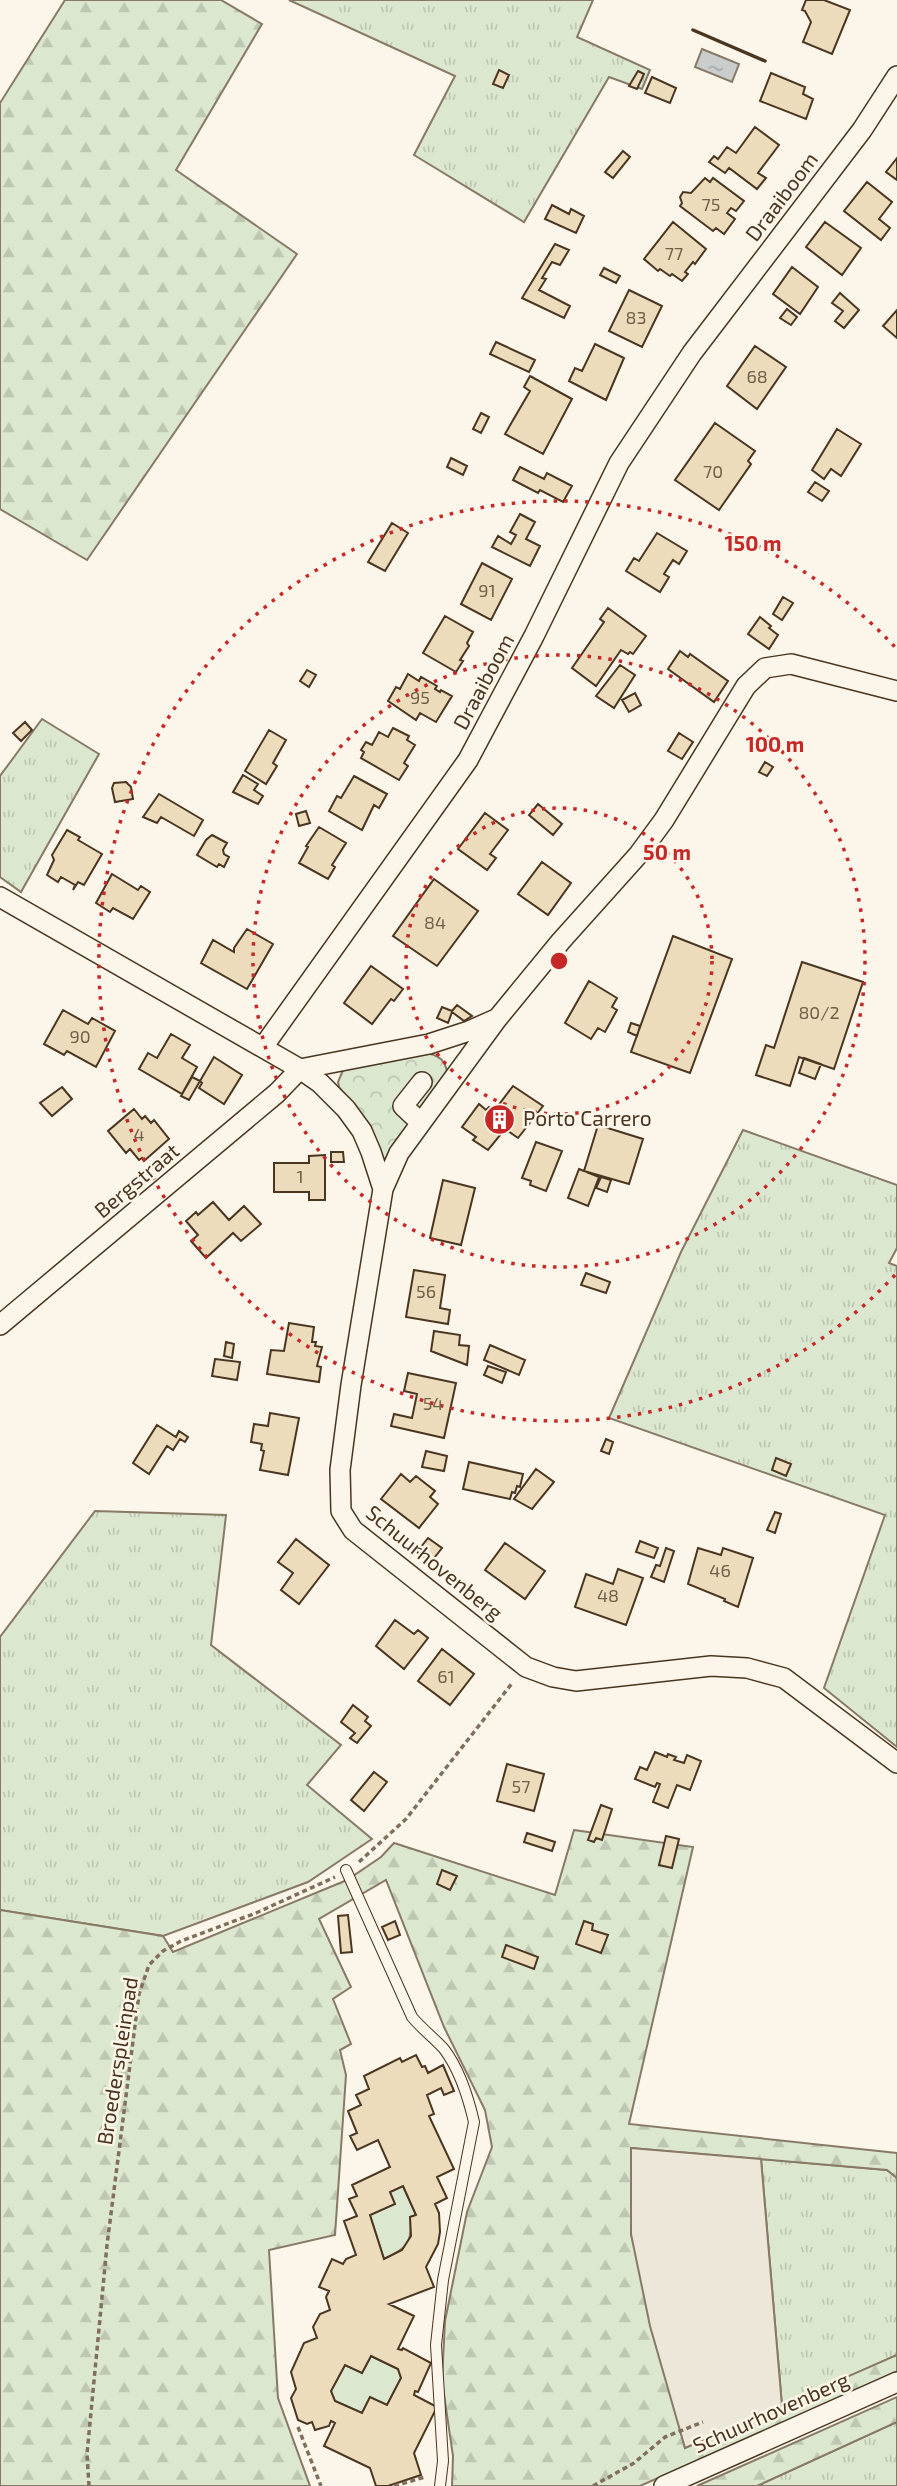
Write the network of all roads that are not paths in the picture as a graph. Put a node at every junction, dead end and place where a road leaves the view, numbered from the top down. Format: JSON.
{"nodes":[{"id":1,"x":897,"y":76,"type":"edge"},
{"id":2,"x":897,"y":691,"type":"edge"},
{"id":3,"x":0,"y":897,"type":"edge"},
{"id":4,"x":497,"y":1019,"type":"junction"},
{"id":5,"x":263,"y":1047,"type":"junction"},
{"id":6,"x":300,"y":1069,"type":"junction"},
{"id":7,"x":422,"y":1082,"type":"dead end"},
{"id":8,"x":420,"y":1122,"type":"junction"},
{"id":9,"x":383,"y":1189,"type":"junction"},
{"id":10,"x":0,"y":1325,"type":"edge"},
{"id":11,"x":897,"y":1763,"type":"edge"},
{"id":12,"x":346,"y":1870,"type":"road end"},
{"id":13,"x":897,"y":2382,"type":"edge"},
{"id":14,"x":440,"y":2486,"type":"edge"},
{"id":15,"x":664,"y":2486,"type":"edge"}],
"edges":[{"from":1,"to":5,"type":"street","name":"Draaiboom"},
{"from":2,"to":4,"type":"street"},
{"from":3,"to":5,"type":"street"},
{"from":4,"to":6,"type":"street"},
{"from":4,"to":8,"type":"street"},
{"from":5,"to":6,"type":"street","name":"Schuurhovenberg"},
{"from":6,"to":9,"type":"street","name":"Schuurhovenberg"},
{"from":6,"to":10,"type":"street","name":"Bergstraat"},
{"from":7,"to":8,"type":"street"},
{"from":8,"to":9,"type":"street"},
{"from":9,"to":11,"type":"street","name":"Schuurhovenberg"},
{"from":12,"to":14,"type":"lane"},
{"from":13,"to":15,"type":"street","name":"Schuurhovenberg"}]}
